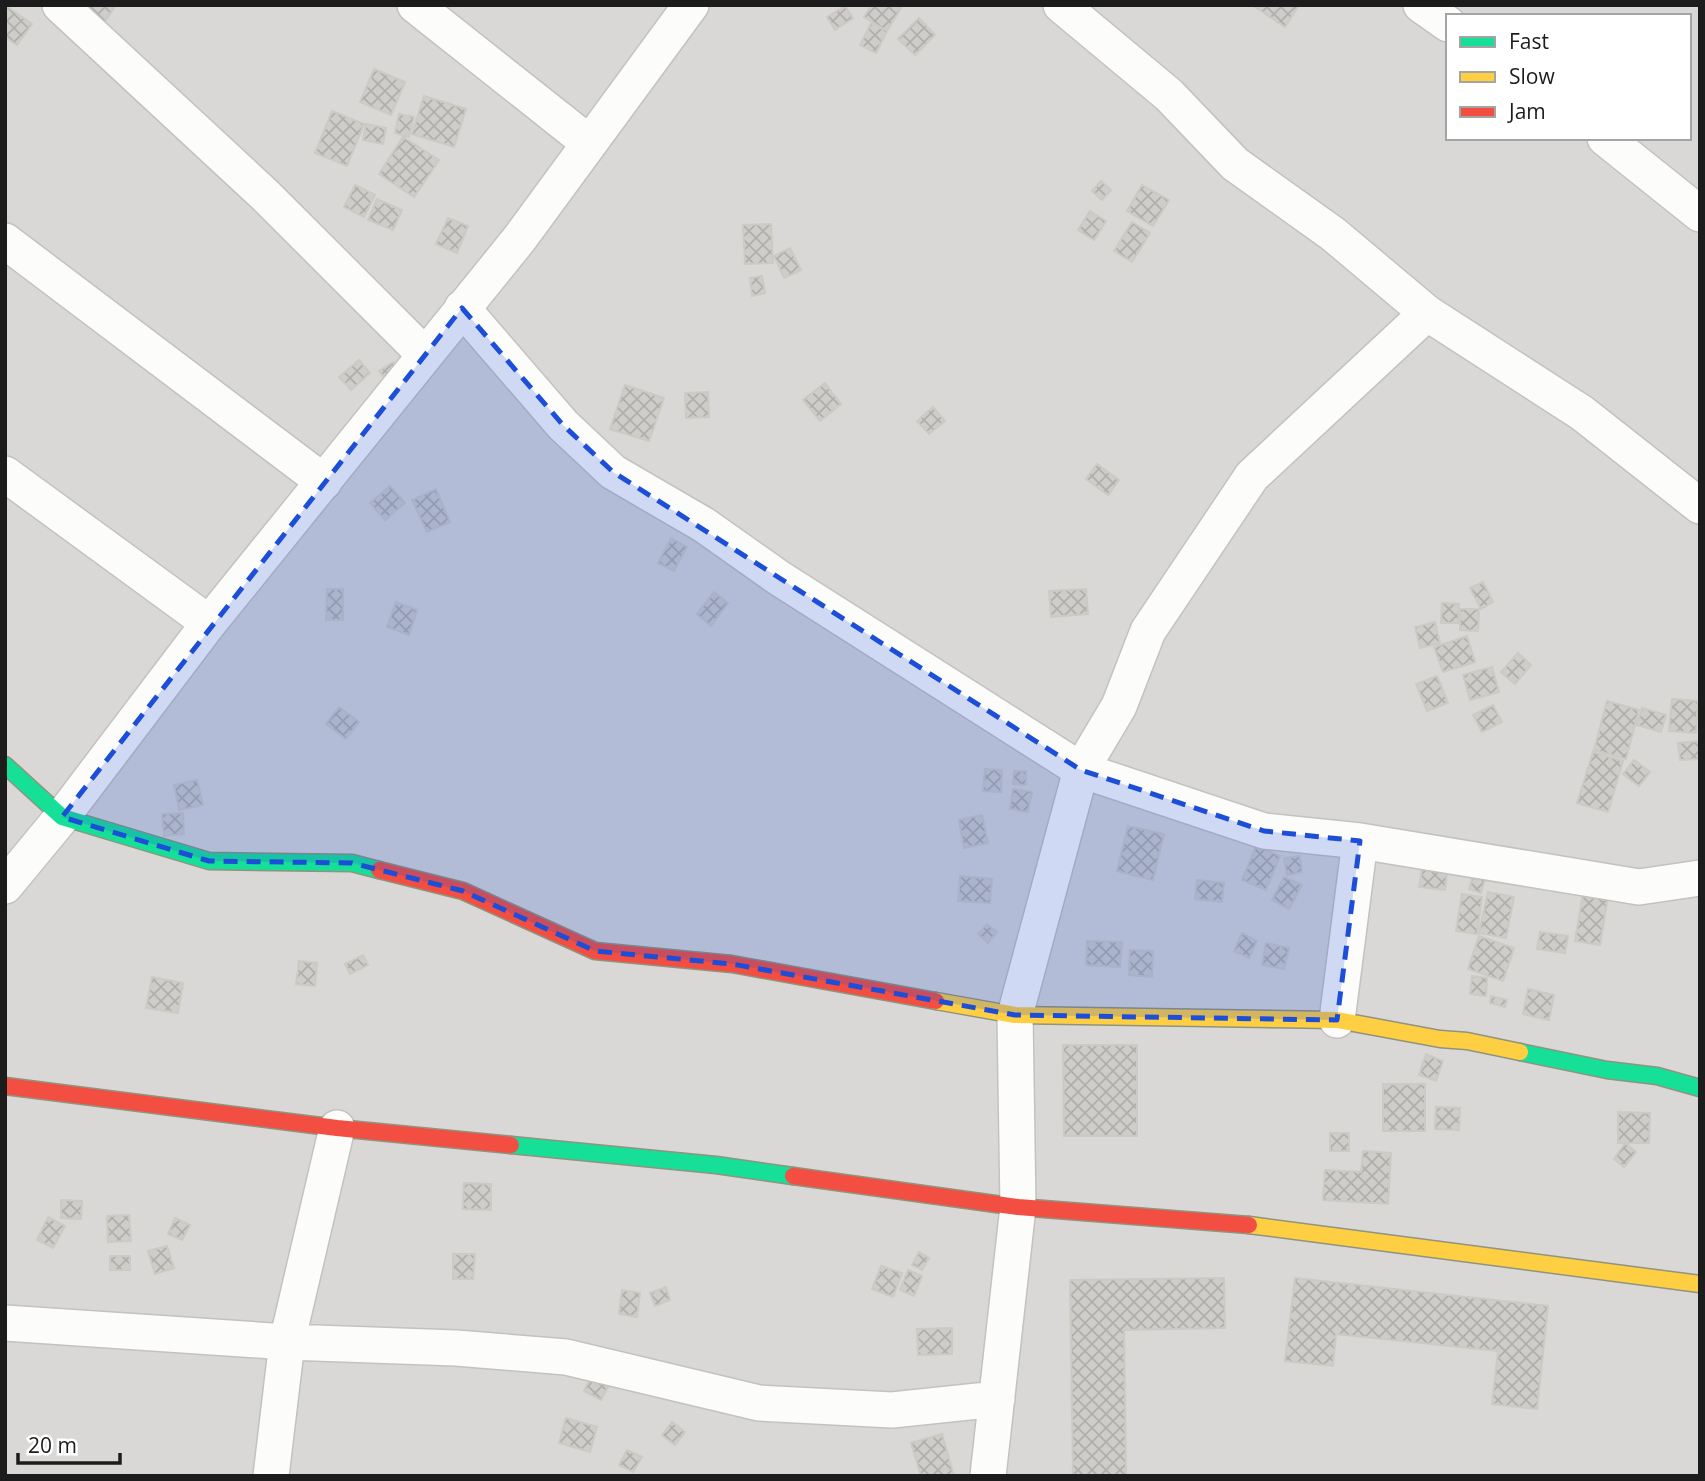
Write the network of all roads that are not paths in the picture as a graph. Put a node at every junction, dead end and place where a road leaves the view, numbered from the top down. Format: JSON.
{"nodes":[{"id":1,"x":60,"y":5,"type":"edge"},
{"id":2,"x":415,"y":5,"type":"edge"},
{"id":3,"x":691,"y":5,"type":"edge"},
{"id":4,"x":1061,"y":5,"type":"edge"},
{"id":5,"x":1421,"y":5,"type":"edge"},
{"id":6,"x":1446,"y":23,"type":"edge"},
{"id":7,"x":1608,"y":140,"type":"edge"},
{"id":8,"x":589,"y":143,"type":"junction"},
{"id":9,"x":1700,"y":214,"type":"edge"},
{"id":10,"x":5,"y":241,"type":"edge"},
{"id":11,"x":462,"y":308,"type":"junction"},
{"id":12,"x":1427,"y":313,"type":"junction"},
{"id":13,"x":425,"y":355,"type":"junction"},
{"id":14,"x":5,"y":474,"type":"edge"},
{"id":15,"x":324,"y":482,"type":"junction"},
{"id":16,"x":1700,"y":506,"type":"edge"},
{"id":17,"x":209,"y":624,"type":"junction"},
{"id":18,"x":5,"y":765,"type":"edge"},
{"id":19,"x":1081,"y":770,"type":"junction"},
{"id":20,"x":62,"y":817,"type":"junction"},
{"id":21,"x":1360,"y":841,"type":"junction"},
{"id":22,"x":1700,"y":878,"type":"edge"},
{"id":23,"x":5,"y":886,"type":"edge"},
{"id":24,"x":1015,"y":1015,"type":"junction"},
{"id":25,"x":1337,"y":1020,"type":"junction"},
{"id":26,"x":5,"y":1086,"type":"edge"},
{"id":27,"x":1700,"y":1088,"type":"edge"},
{"id":28,"x":337,"y":1128,"type":"junction"},
{"id":29,"x":1018,"y":1207,"type":"junction"},
{"id":30,"x":1700,"y":1284,"type":"edge"},
{"id":31,"x":5,"y":1324,"type":"edge"},
{"id":32,"x":287,"y":1342,"type":"junction"},
{"id":33,"x":997,"y":1399,"type":"junction"},
{"id":34,"x":271,"y":1476,"type":"edge"},
{"id":35,"x":988,"y":1476,"type":"edge"}],
"edges":[{"from":1,"to":13,"type":"street"},
{"from":2,"to":8,"type":"street"},
{"from":3,"to":8,"type":"street"},
{"from":4,"to":12,"type":"street"},
{"from":5,"to":6,"type":"street"},
{"from":7,"to":9,"type":"street"},
{"from":8,"to":11,"type":"street"},
{"from":10,"to":15,"type":"street"},
{"from":11,"to":13,"type":"street"},
{"from":11,"to":19,"type":"street"},
{"from":12,"to":16,"type":"street"},
{"from":12,"to":19,"type":"street"},
{"from":13,"to":15,"type":"street"},
{"from":14,"to":17,"type":"street"},
{"from":15,"to":17,"type":"street"},
{"from":17,"to":20,"type":"street"},
{"from":18,"to":20,"type":"street"},
{"from":19,"to":21,"type":"street"},
{"from":19,"to":24,"type":"street"},
{"from":20,"to":23,"type":"street"},
{"from":20,"to":24,"type":"street"},
{"from":21,"to":22,"type":"street"},
{"from":21,"to":25,"type":"street"},
{"from":24,"to":25,"type":"street"},
{"from":24,"to":29,"type":"street"},
{"from":25,"to":27,"type":"street"},
{"from":26,"to":28,"type":"street"},
{"from":28,"to":29,"type":"street"},
{"from":28,"to":32,"type":"street"},
{"from":29,"to":30,"type":"street"},
{"from":29,"to":33,"type":"street"},
{"from":31,"to":32,"type":"street"},
{"from":32,"to":33,"type":"street"},
{"from":32,"to":34,"type":"street"},
{"from":33,"to":35,"type":"street"}]}
